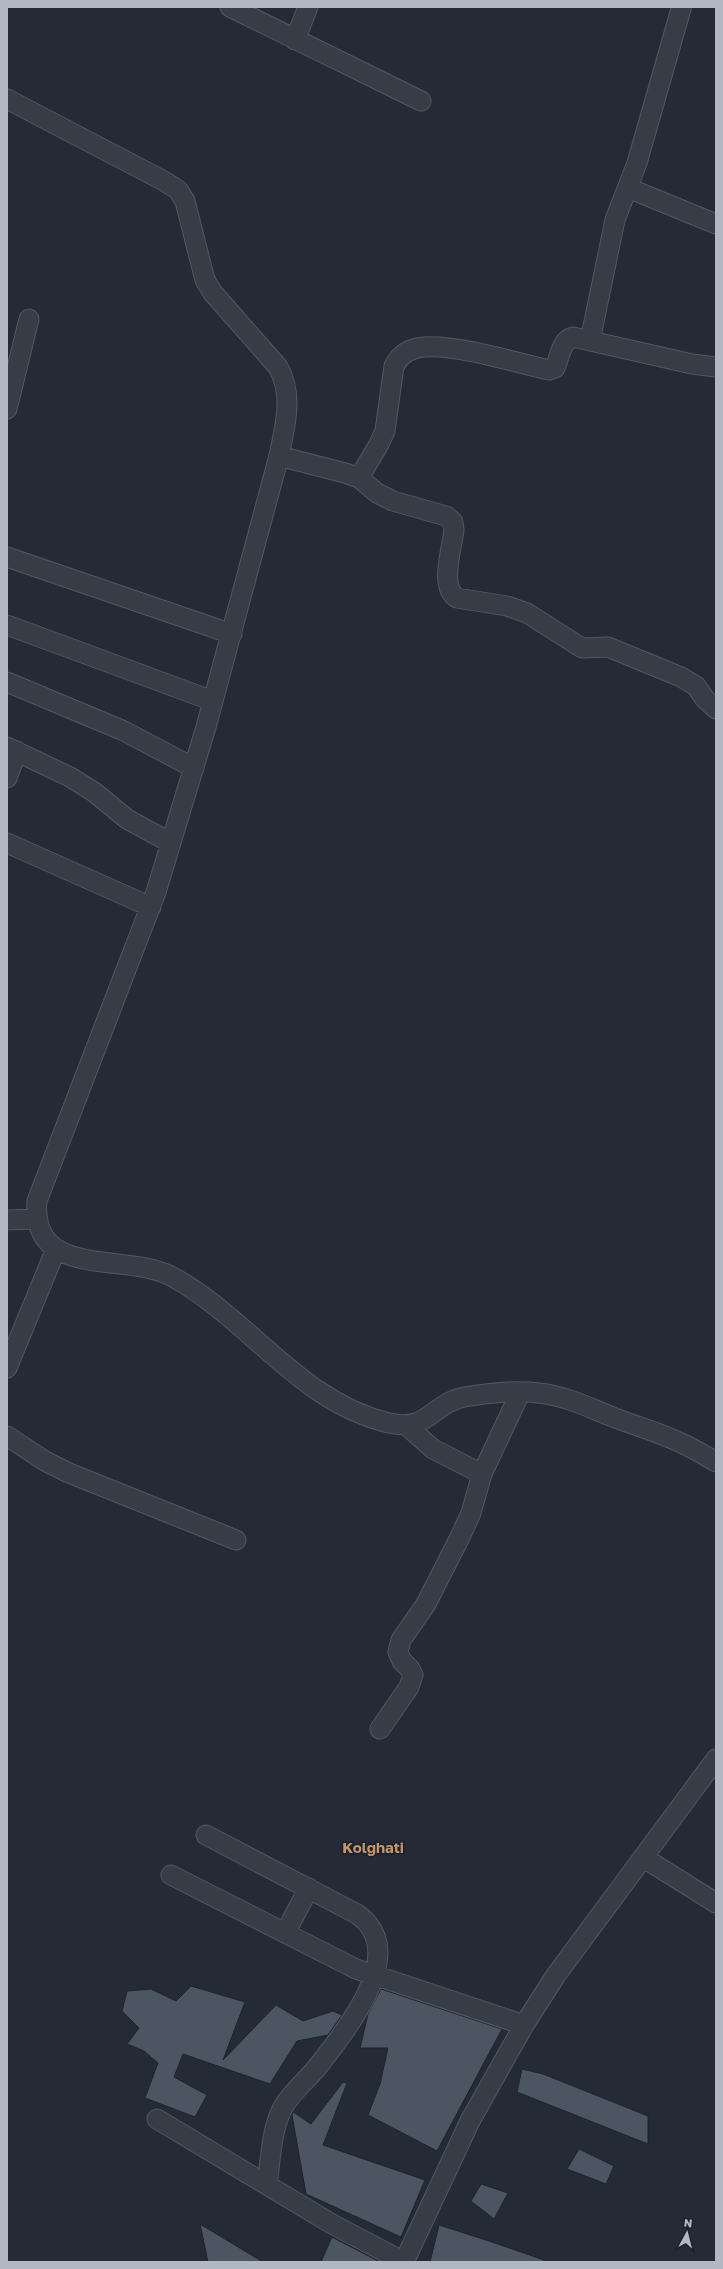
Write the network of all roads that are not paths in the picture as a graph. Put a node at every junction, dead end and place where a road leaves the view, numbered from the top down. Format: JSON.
{"nodes":[{"id":1,"x":230,"y":7,"type":"edge"},
{"id":2,"x":308,"y":7,"type":"edge"},
{"id":3,"x":681,"y":9,"type":"dead end"},
{"id":4,"x":295,"y":40,"type":"junction"},
{"id":5,"x":7,"y":98,"type":"edge"},
{"id":6,"x":421,"y":101,"type":"dead end"},
{"id":7,"x":628,"y":188,"type":"junction"},
{"id":8,"x":716,"y":224,"type":"edge"},
{"id":9,"x":29,"y":319,"type":"dead end"},
{"id":10,"x":590,"y":341,"type":"junction"},
{"id":11,"x":716,"y":367,"type":"edge"},
{"id":12,"x":7,"y":409,"type":"edge"},
{"id":13,"x":279,"y":456,"type":"junction"},
{"id":14,"x":359,"y":478,"type":"junction"},
{"id":15,"x":7,"y":557,"type":"edge"},
{"id":16,"x":7,"y":625,"type":"edge"},
{"id":17,"x":232,"y":634,"type":"junction"},
{"id":18,"x":7,"y":682,"type":"edge"},
{"id":19,"x":213,"y":701,"type":"junction"},
{"id":20,"x":716,"y":709,"type":"edge"},
{"id":21,"x":12,"y":749,"type":"edge"},
{"id":22,"x":194,"y":768,"type":"junction"},
{"id":23,"x":7,"y":778,"type":"edge"},
{"id":24,"x":7,"y":843,"type":"edge"},
{"id":25,"x":171,"y":843,"type":"junction"},
{"id":26,"x":151,"y":907,"type":"junction"},
{"id":27,"x":36,"y":1218,"type":"junction"},
{"id":28,"x":7,"y":1220,"type":"edge"},
{"id":29,"x":56,"y":1249,"type":"junction"},
{"id":30,"x":7,"y":1368,"type":"edge"},
{"id":31,"x":520,"y":1393,"type":"junction"},
{"id":32,"x":407,"y":1426,"type":"junction"},
{"id":33,"x":7,"y":1436,"type":"edge"},
{"id":34,"x":716,"y":1462,"type":"edge"},
{"id":35,"x":482,"y":1474,"type":"junction"},
{"id":36,"x":236,"y":1540,"type":"dead end"},
{"id":37,"x":380,"y":1729,"type":"dead end"},
{"id":38,"x":716,"y":1759,"type":"edge"},
{"id":39,"x":206,"y":1835,"type":"dead end"},
{"id":40,"x":644,"y":1858,"type":"junction"},
{"id":41,"x":171,"y":1875,"type":"dead end"},
{"id":42,"x":309,"y":1888,"type":"junction"},
{"id":43,"x":716,"y":1903,"type":"edge"},
{"id":44,"x":285,"y":1933,"type":"junction"},
{"id":45,"x":375,"y":1977,"type":"junction"},
{"id":46,"x":524,"y":2025,"type":"junction"},
{"id":47,"x":157,"y":2119,"type":"dead end"},
{"id":48,"x":267,"y":2184,"type":"junction"},
{"id":49,"x":404,"y":2262,"type":"edge"}],
"edges":[{"from":1,"to":4,"type":"street"},
{"from":2,"to":4,"type":"street"},
{"from":3,"to":7,"type":"street"},
{"from":4,"to":6,"type":"street"},
{"from":5,"to":13,"type":"street"},
{"from":7,"to":8,"type":"street"},
{"from":7,"to":10,"type":"street"},
{"from":9,"to":12,"type":"street"},
{"from":10,"to":11,"type":"street"},
{"from":10,"to":14,"type":"street"},
{"from":13,"to":14,"type":"street"},
{"from":13,"to":17,"type":"street"},
{"from":14,"to":20,"type":"street"},
{"from":15,"to":17,"type":"street"},
{"from":16,"to":19,"type":"street"},
{"from":17,"to":19,"type":"street"},
{"from":18,"to":22,"type":"street"},
{"from":19,"to":22,"type":"street"},
{"from":21,"to":23,"type":"street"},
{"from":21,"to":25,"type":"street"},
{"from":22,"to":25,"type":"street"},
{"from":24,"to":26,"type":"street"},
{"from":25,"to":26,"type":"street"},
{"from":26,"to":27,"type":"street"},
{"from":27,"to":28,"type":"street"},
{"from":27,"to":29,"type":"street"},
{"from":29,"to":30,"type":"street"},
{"from":29,"to":32,"type":"street"},
{"from":31,"to":32,"type":"street"},
{"from":31,"to":34,"type":"street"},
{"from":31,"to":35,"type":"street"},
{"from":32,"to":35,"type":"street"},
{"from":33,"to":36,"type":"street"},
{"from":35,"to":37,"type":"street"},
{"from":38,"to":40,"type":"street"},
{"from":39,"to":42,"type":"street"},
{"from":40,"to":43,"type":"street"},
{"from":40,"to":46,"type":"street"},
{"from":41,"to":44,"type":"street"},
{"from":42,"to":44,"type":"street"},
{"from":42,"to":45,"type":"street"},
{"from":44,"to":45,"type":"street"},
{"from":45,"to":46,"type":"street"},
{"from":45,"to":48,"type":"street"},
{"from":46,"to":49,"type":"street"},
{"from":47,"to":48,"type":"street"},
{"from":48,"to":49,"type":"street"}]}
